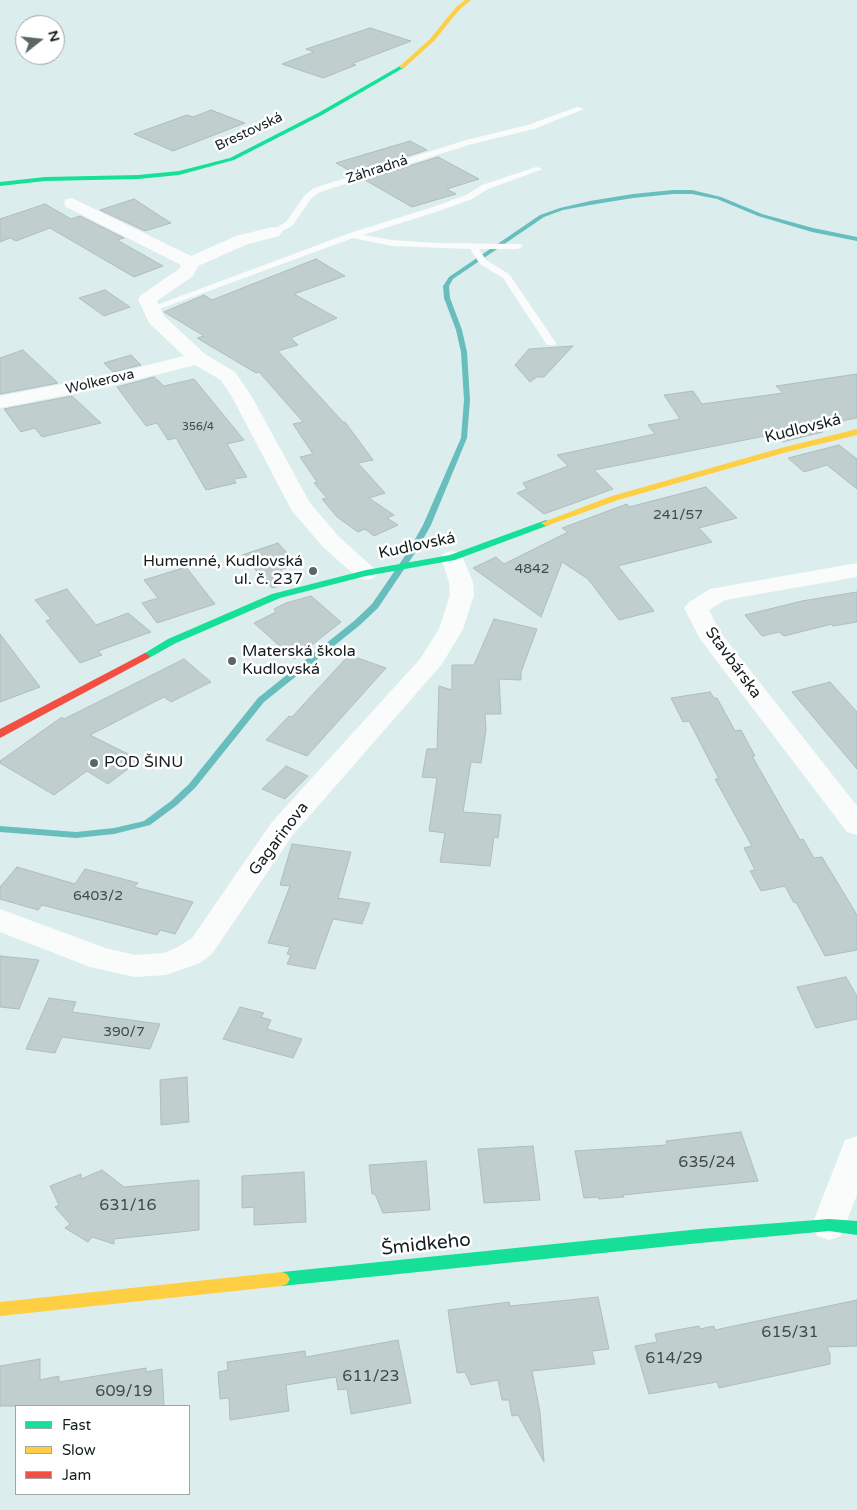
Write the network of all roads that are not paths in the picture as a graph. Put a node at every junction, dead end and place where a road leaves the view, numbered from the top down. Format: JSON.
{"nodes":[{"id":1,"x":468,"y":0,"type":"edge"},
{"id":2,"x":580,"y":109,"type":"dead end"},
{"id":3,"x":538,"y":169,"type":"dead end"},
{"id":4,"x":0,"y":184,"type":"edge"},
{"id":5,"x":72,"y":203,"type":"dead end"},
{"id":6,"x":273,"y":232,"type":"joint"},
{"id":7,"x":353,"y":236,"type":"junction"},
{"id":8,"x":515,"y":246,"type":"dead end"},
{"id":9,"x":474,"y":250,"type":"junction"},
{"id":10,"x":192,"y":263,"type":"junction"},
{"id":11,"x":151,"y":309,"type":"junction"},
{"id":12,"x":551,"y":343,"type":"dead end"},
{"id":13,"x":198,"y":358,"type":"junction"},
{"id":14,"x":0,"y":402,"type":"edge"},
{"id":15,"x":857,"y":432,"type":"edge"},
{"id":16,"x":452,"y":558,"type":"junction"},
{"id":17,"x":857,"y":570,"type":"edge"},
{"id":18,"x":374,"y":572,"type":"junction"},
{"id":19,"x":0,"y":734,"type":"edge"},
{"id":20,"x":857,"y":825,"type":"edge"},
{"id":21,"x":0,"y":920,"type":"edge"},
{"id":22,"x":857,"y":1150,"type":"edge"},
{"id":23,"x":843,"y":1227,"type":"edge"},
{"id":24,"x":0,"y":1309,"type":"edge"}],
"edges":[{"from":1,"to":4,"type":"street","name":"Brestovská"},
{"from":2,"to":6,"type":"lane","name":"Záhradná"},
{"from":3,"to":7,"type":"lane"},
{"from":5,"to":10,"type":"street"},
{"from":6,"to":10,"type":"street","name":"Záhradná"},
{"from":7,"to":9,"type":"lane"},
{"from":7,"to":11,"type":"lane"},
{"from":8,"to":9,"type":"lane"},
{"from":9,"to":12,"type":"lane"},
{"from":10,"to":11,"type":"street","name":"Záhradná"},
{"from":11,"to":13,"type":"street"},
{"from":13,"to":14,"type":"street","name":"Wolkerova"},
{"from":13,"to":18,"type":"street"},
{"from":15,"to":16,"type":"street","name":"Kudlovská"},
{"from":16,"to":18,"type":"street","name":"Kudlovská"},
{"from":16,"to":21,"type":"street","name":"Gagarinova"},
{"from":17,"to":20,"type":"street","name":"Stavbárska"},
{"from":18,"to":19,"type":"street","name":"Kudlovská"},
{"from":22,"to":23,"type":"street"},
{"from":23,"to":24,"type":"street","name":"Šmidkeho"}]}
